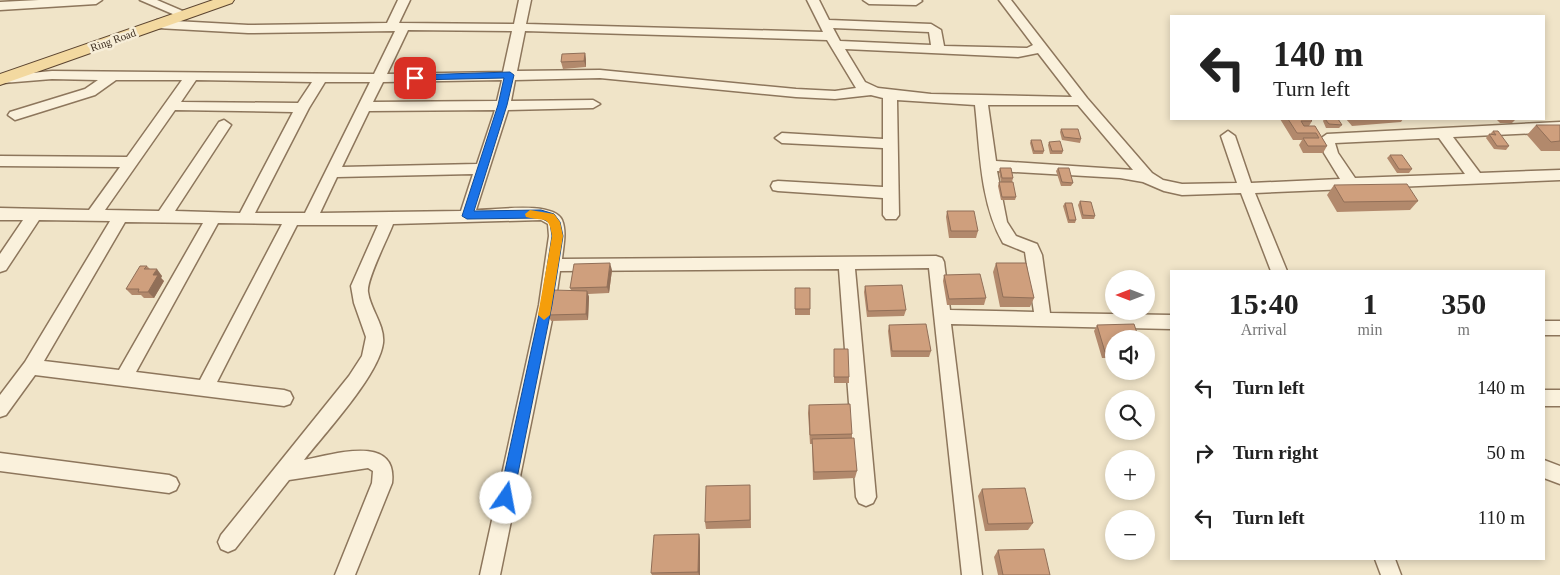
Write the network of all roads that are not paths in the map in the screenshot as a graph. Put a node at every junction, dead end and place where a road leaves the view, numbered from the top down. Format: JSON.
{"nodes":[{"id":1,"x":96,"y":0,"type":"edge"},
{"id":2,"x":146,"y":0,"type":"edge"},
{"id":3,"x":227,"y":0,"type":"edge"},
{"id":4,"x":404,"y":0,"type":"edge"},
{"id":5,"x":525,"y":0,"type":"edge"},
{"id":6,"x":813,"y":0,"type":"edge"},
{"id":7,"x":869,"y":0,"type":"edge"},
{"id":8,"x":1005,"y":0,"type":"edge"},
{"id":9,"x":916,"y":1,"type":"dead end"},
{"id":10,"x":30,"y":2,"type":"edge"},
{"id":11,"x":0,"y":6,"type":"edge"},
{"id":12,"x":186,"y":15,"type":"junction"},
{"id":13,"x":157,"y":24,"type":"junction"},
{"id":14,"x":397,"y":27,"type":"junction"},
{"id":15,"x":518,"y":28,"type":"junction"},
{"id":16,"x":831,"y":35,"type":"junction"},
{"id":17,"x":1041,"y":46,"type":"junction"},
{"id":18,"x":938,"y":50,"type":"junction"},
{"id":19,"x":510,"y":75,"type":"junction"},
{"id":20,"x":112,"y":76,"type":"junction"},
{"id":21,"x":192,"y":76,"type":"junction"},
{"id":22,"x":322,"y":76,"type":"junction"},
{"id":23,"x":378,"y":78,"type":"junction"},
{"id":24,"x":1,"y":80,"type":"edge"},
{"id":25,"x":870,"y":91,"type":"junction"},
{"id":26,"x":890,"y":94,"type":"junction"},
{"id":27,"x":981,"y":100,"type":"junction"},
{"id":28,"x":1082,"y":101,"type":"junction"},
{"id":29,"x":593,"y":104,"type":"dead end"},
{"id":30,"x":502,"y":105,"type":"junction"},
{"id":31,"x":172,"y":106,"type":"junction"},
{"id":32,"x":366,"y":106,"type":"junction"},
{"id":33,"x":302,"y":108,"type":"junction"},
{"id":34,"x":14,"y":115,"type":"dead end"},
{"id":35,"x":224,"y":125,"type":"dead end"},
{"id":36,"x":1560,"y":127,"type":"edge"},
{"id":37,"x":1442,"y":132,"type":"junction"},
{"id":38,"x":1228,"y":136,"type":"dead end"},
{"id":39,"x":782,"y":138,"type":"dead end"},
{"id":40,"x":891,"y":144,"type":"junction"},
{"id":41,"x":0,"y":161,"type":"edge"},
{"id":42,"x":130,"y":162,"type":"junction"},
{"id":43,"x":990,"y":166,"type":"junction"},
{"id":44,"x":481,"y":170,"type":"junction"},
{"id":45,"x":333,"y":172,"type":"junction"},
{"id":46,"x":1560,"y":175,"type":"edge"},
{"id":47,"x":1147,"y":177,"type":"junction"},
{"id":48,"x":1476,"y":178,"type":"junction"},
{"id":49,"x":1350,"y":183,"type":"junction"},
{"id":50,"x":778,"y":186,"type":"dead end"},
{"id":51,"x":1246,"y":188,"type":"junction"},
{"id":52,"x":891,"y":193,"type":"junction"},
{"id":53,"x":0,"y":214,"type":"edge"},
{"id":54,"x":94,"y":214,"type":"junction"},
{"id":55,"x":35,"y":215,"type":"junction"},
{"id":56,"x":891,"y":215,"type":"dead end"},
{"id":57,"x":121,"y":216,"type":"junction"},
{"id":58,"x":164,"y":216,"type":"junction"},
{"id":59,"x":467,"y":216,"type":"junction"},
{"id":60,"x":214,"y":217,"type":"junction"},
{"id":61,"x":245,"y":217,"type":"junction"},
{"id":62,"x":310,"y":218,"type":"junction"},
{"id":63,"x":292,"y":219,"type":"junction"},
{"id":64,"x":388,"y":219,"type":"junction"},
{"id":65,"x":847,"y":262,"type":"junction"},
{"id":66,"x":553,"y":265,"type":"junction"},
{"id":67,"x":0,"y":266,"type":"edge"},
{"id":68,"x":1279,"y":270,"type":"edge"},
{"id":69,"x":942,"y":317,"type":"junction"},
{"id":70,"x":1042,"y":319,"type":"junction"},
{"id":71,"x":1170,"y":322,"type":"edge"},
{"id":72,"x":1545,"y":328,"type":"edge"},
{"id":73,"x":1560,"y":328,"type":"edge"},
{"id":74,"x":31,"y":367,"type":"junction"},
{"id":75,"x":124,"y":378,"type":"junction"},
{"id":76,"x":204,"y":389,"type":"junction"},
{"id":77,"x":284,"y":398,"type":"dead end"},
{"id":78,"x":1545,"y":398,"type":"edge"},
{"id":79,"x":1560,"y":398,"type":"edge"},
{"id":80,"x":0,"y":409,"type":"edge"},
{"id":81,"x":0,"y":462,"type":"edge"},
{"id":82,"x":1545,"y":469,"type":"edge"},
{"id":83,"x":283,"y":472,"type":"junction"},
{"id":84,"x":1560,"y":475,"type":"edge"},
{"id":85,"x":169,"y":484,"type":"dead end"},
{"id":86,"x":866,"y":497,"type":"dead end"},
{"id":87,"x":228,"y":542,"type":"dead end"},
{"id":88,"x":1385,"y":560,"type":"edge"},
{"id":89,"x":345,"y":575,"type":"edge"},
{"id":90,"x":490,"y":575,"type":"edge"},
{"id":91,"x":972,"y":575,"type":"edge"},
{"id":92,"x":1391,"y":575,"type":"edge"}],
"edges":[{"from":1,"to":10,"type":"street"},
{"from":2,"to":12,"type":"street"},
{"from":3,"to":12,"type":"main road","name":"Ring Road"},
{"from":4,"to":14,"type":"street"},
{"from":5,"to":15,"type":"street"},
{"from":6,"to":16,"type":"street"},
{"from":7,"to":9,"type":"street"},
{"from":8,"to":17,"type":"street"},
{"from":10,"to":11,"type":"street"},
{"from":12,"to":13,"type":"main road","name":"Ring Road"},
{"from":13,"to":14,"type":"street"},
{"from":13,"to":24,"type":"main road","name":"Ring Road"},
{"from":14,"to":15,"type":"street"},
{"from":14,"to":23,"type":"street"},
{"from":15,"to":16,"type":"street"},
{"from":15,"to":19,"type":"street"},
{"from":16,"to":18,"type":"street"},
{"from":16,"to":18,"type":"street"},
{"from":16,"to":25,"type":"street"},
{"from":17,"to":18,"type":"street"},
{"from":17,"to":28,"type":"street"},
{"from":19,"to":23,"type":"street"},
{"from":19,"to":25,"type":"street"},
{"from":19,"to":30,"type":"street"},
{"from":20,"to":21,"type":"street"},
{"from":20,"to":24,"type":"street"},
{"from":20,"to":34,"type":"street"},
{"from":21,"to":22,"type":"street"},
{"from":21,"to":31,"type":"street"},
{"from":22,"to":23,"type":"street"},
{"from":22,"to":33,"type":"street"},
{"from":23,"to":32,"type":"street"},
{"from":25,"to":26,"type":"street"},
{"from":26,"to":27,"type":"street"},
{"from":26,"to":40,"type":"street"},
{"from":27,"to":28,"type":"street"},
{"from":27,"to":43,"type":"street"},
{"from":28,"to":47,"type":"street"},
{"from":29,"to":30,"type":"street"},
{"from":30,"to":32,"type":"street"},
{"from":30,"to":44,"type":"street"},
{"from":31,"to":33,"type":"street"},
{"from":31,"to":42,"type":"street"},
{"from":32,"to":45,"type":"street"},
{"from":33,"to":61,"type":"street"},
{"from":35,"to":58,"type":"street"},
{"from":36,"to":37,"type":"street"},
{"from":37,"to":48,"type":"street"},
{"from":37,"to":49,"type":"street"},
{"from":38,"to":51,"type":"street"},
{"from":39,"to":40,"type":"street"},
{"from":40,"to":52,"type":"street"},
{"from":41,"to":42,"type":"street"},
{"from":42,"to":54,"type":"street"},
{"from":43,"to":47,"type":"street"},
{"from":43,"to":70,"type":"street"},
{"from":44,"to":45,"type":"street"},
{"from":44,"to":59,"type":"street"},
{"from":45,"to":62,"type":"street"},
{"from":46,"to":48,"type":"street"},
{"from":47,"to":51,"type":"street"},
{"from":48,"to":49,"type":"street"},
{"from":49,"to":51,"type":"street"},
{"from":50,"to":52,"type":"street"},
{"from":51,"to":68,"type":"street"},
{"from":52,"to":56,"type":"street"},
{"from":53,"to":55,"type":"street"},
{"from":54,"to":55,"type":"street"},
{"from":54,"to":57,"type":"street"},
{"from":55,"to":67,"type":"street"},
{"from":57,"to":58,"type":"street"},
{"from":57,"to":74,"type":"street"},
{"from":58,"to":60,"type":"street"},
{"from":59,"to":64,"type":"street"},
{"from":59,"to":66,"type":"street"},
{"from":60,"to":61,"type":"street"},
{"from":60,"to":75,"type":"street"},
{"from":61,"to":63,"type":"street"},
{"from":62,"to":63,"type":"street"},
{"from":62,"to":64,"type":"street"},
{"from":63,"to":76,"type":"street"},
{"from":64,"to":83,"type":"street"},
{"from":65,"to":66,"type":"street"},
{"from":65,"to":69,"type":"street"},
{"from":65,"to":86,"type":"street"},
{"from":66,"to":90,"type":"street"},
{"from":69,"to":70,"type":"street"},
{"from":69,"to":91,"type":"street"},
{"from":70,"to":71,"type":"street"},
{"from":72,"to":73,"type":"street"},
{"from":74,"to":75,"type":"street"},
{"from":74,"to":80,"type":"street"},
{"from":75,"to":76,"type":"street"},
{"from":76,"to":77,"type":"street"},
{"from":78,"to":79,"type":"street"},
{"from":81,"to":85,"type":"street"},
{"from":82,"to":84,"type":"street"},
{"from":83,"to":87,"type":"street"},
{"from":83,"to":89,"type":"street"},
{"from":88,"to":92,"type":"street"}]}
